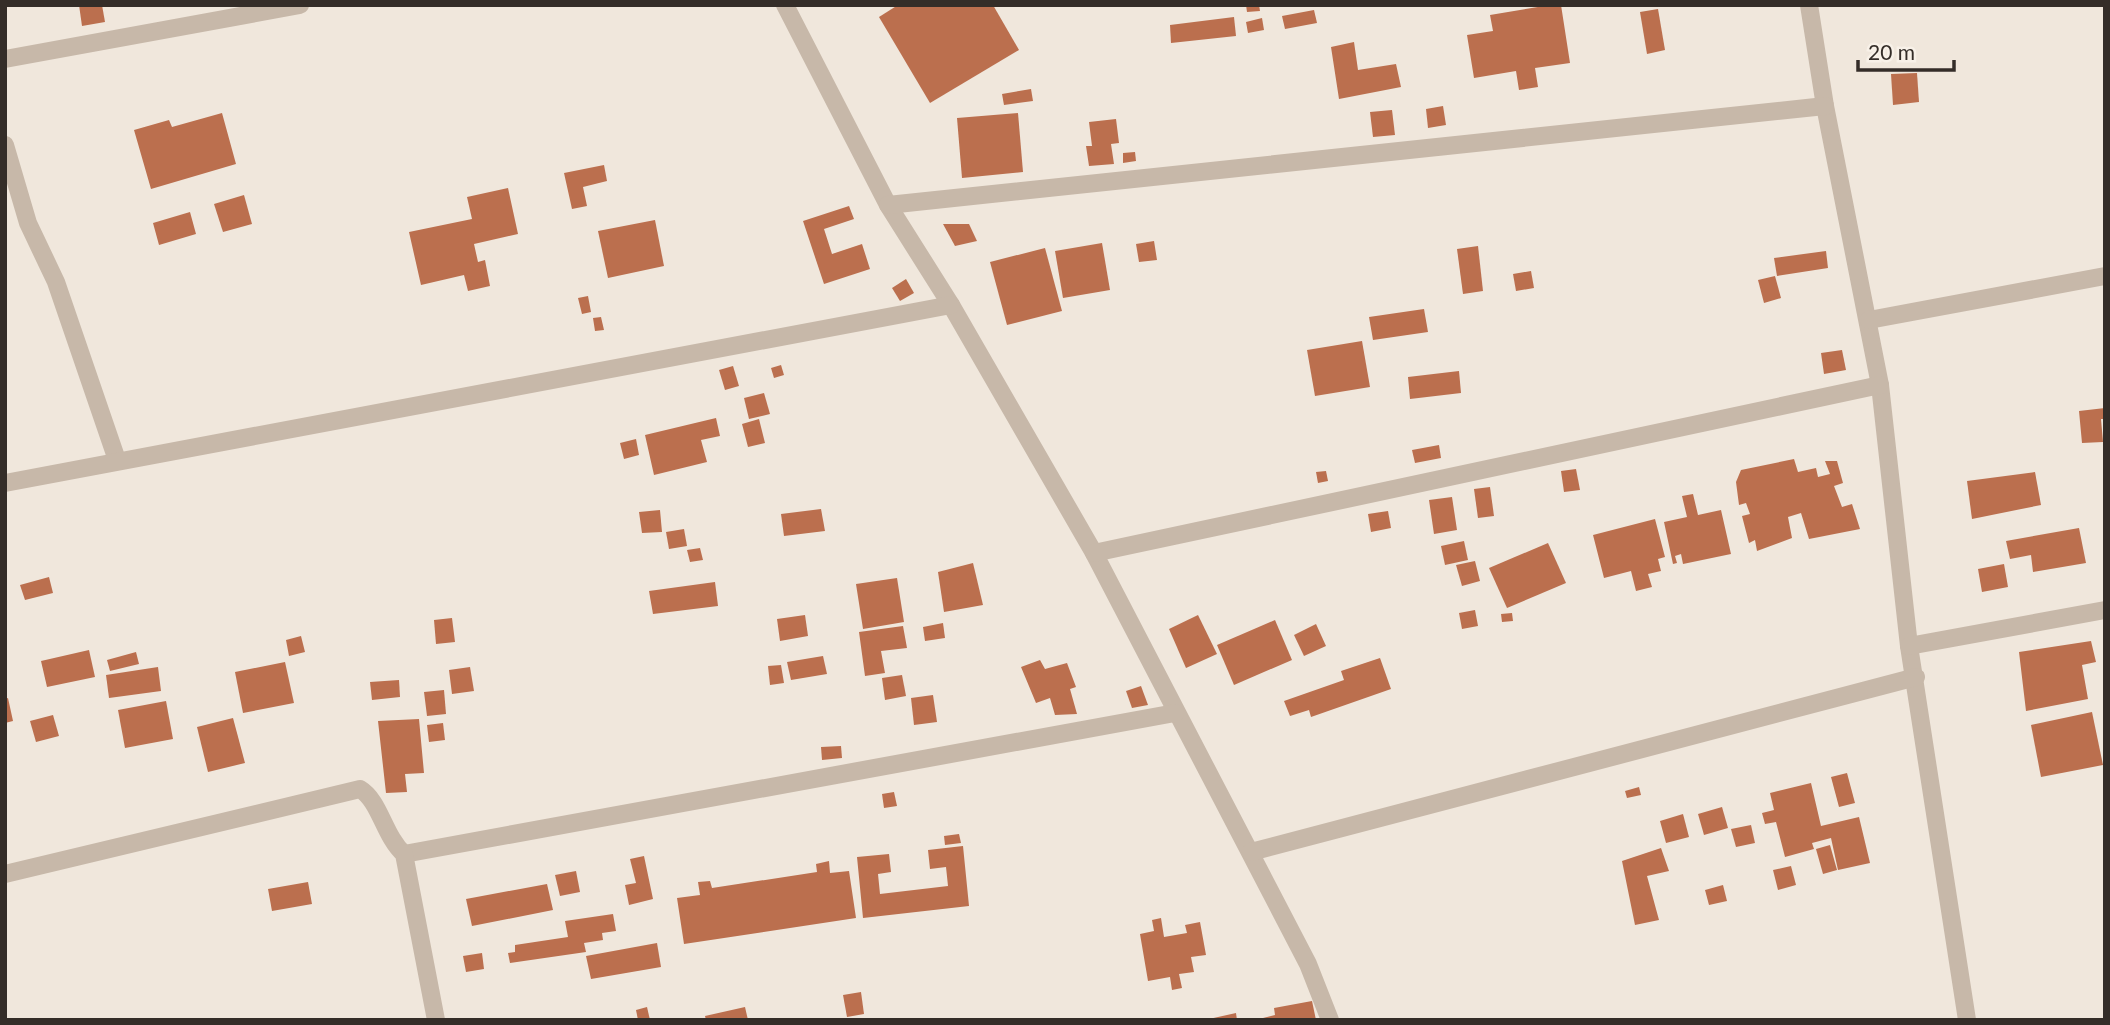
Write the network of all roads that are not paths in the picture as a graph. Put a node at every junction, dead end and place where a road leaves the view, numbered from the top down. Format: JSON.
{"nodes":[{"id":1,"x":300,"y":5,"type":"edge"},
{"id":2,"x":785,"y":5,"type":"edge"},
{"id":3,"x":1809,"y":5,"type":"edge"},
{"id":4,"x":5,"y":59,"type":"edge"},
{"id":5,"x":1825,"y":106,"type":"junction"},
{"id":6,"x":5,"y":145,"type":"edge"},
{"id":7,"x":888,"y":205,"type":"junction"},
{"id":8,"x":2105,"y":276,"type":"edge"},
{"id":9,"x":951,"y":305,"type":"junction"},
{"id":10,"x":1869,"y":320,"type":"junction"},
{"id":11,"x":1880,"y":384,"type":"junction"},
{"id":12,"x":117,"y":460,"type":"junction"},
{"id":13,"x":5,"y":483,"type":"edge"},
{"id":14,"x":1094,"y":553,"type":"junction"},
{"id":15,"x":2105,"y":610,"type":"edge"},
{"id":16,"x":1909,"y":646,"type":"junction"},
{"id":17,"x":1916,"y":677,"type":"junction"},
{"id":18,"x":1175,"y":713,"type":"junction"},
{"id":19,"x":1251,"y":852,"type":"junction"},
{"id":20,"x":404,"y":854,"type":"junction"},
{"id":21,"x":5,"y":874,"type":"edge"},
{"id":22,"x":436,"y":1020,"type":"edge"},
{"id":23,"x":1331,"y":1020,"type":"edge"},
{"id":24,"x":1967,"y":1020,"type":"edge"}],
"edges":[{"from":1,"to":4,"type":"street"},
{"from":2,"to":7,"type":"street"},
{"from":3,"to":5,"type":"street"},
{"from":5,"to":7,"type":"street"},
{"from":5,"to":10,"type":"street"},
{"from":6,"to":12,"type":"street"},
{"from":7,"to":9,"type":"street"},
{"from":8,"to":10,"type":"street"},
{"from":9,"to":12,"type":"street"},
{"from":9,"to":14,"type":"street"},
{"from":10,"to":11,"type":"street"},
{"from":11,"to":14,"type":"street"},
{"from":11,"to":16,"type":"street"},
{"from":12,"to":13,"type":"street"},
{"from":14,"to":18,"type":"street"},
{"from":15,"to":16,"type":"street"},
{"from":16,"to":17,"type":"street"},
{"from":17,"to":19,"type":"street"},
{"from":17,"to":24,"type":"street"},
{"from":18,"to":19,"type":"street"},
{"from":18,"to":20,"type":"street"},
{"from":19,"to":23,"type":"street"},
{"from":20,"to":21,"type":"street"},
{"from":20,"to":22,"type":"street"}]}
